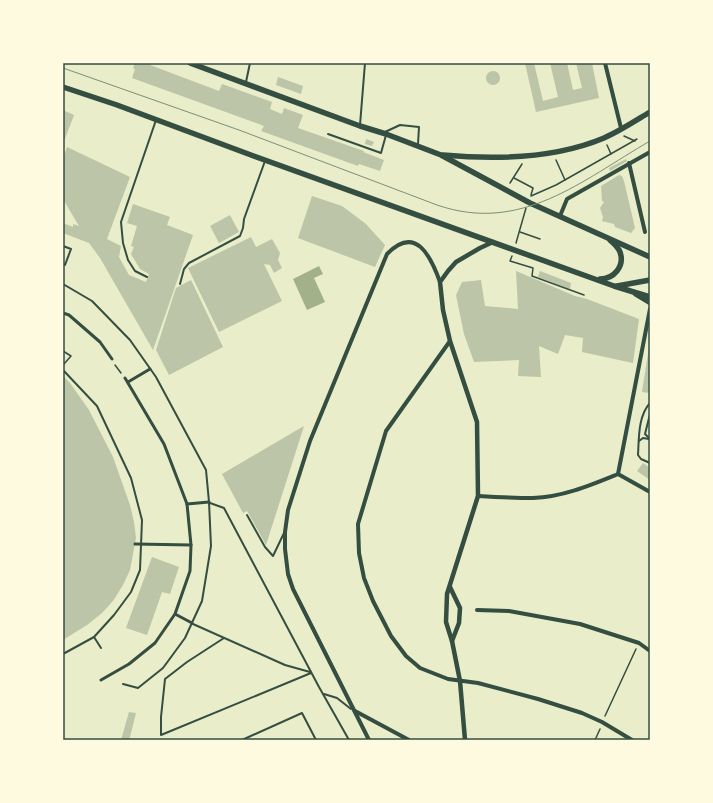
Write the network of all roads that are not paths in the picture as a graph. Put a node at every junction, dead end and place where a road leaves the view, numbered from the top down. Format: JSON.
{"nodes":[{"id":1,"x":190,"y":63,"type":"edge"},
{"id":2,"x":250,"y":63,"type":"edge"},
{"id":3,"x":365,"y":63,"type":"edge"},
{"id":4,"x":605,"y":63,"type":"edge"},
{"id":5,"x":246,"y":84,"type":"junction"},
{"id":6,"x":63,"y":87,"type":"edge"},
{"id":7,"x":650,"y":112,"type":"edge"},
{"id":8,"x":156,"y":119,"type":"junction"},
{"id":9,"x":360,"y":126,"type":"junction"},
{"id":10,"x":621,"y":128,"type":"junction"},
{"id":11,"x":328,"y":134,"type":"dead end"},
{"id":12,"x":385,"y":134,"type":"junction"},
{"id":13,"x":417,"y":145,"type":"junction"},
{"id":14,"x":650,"y":152,"type":"edge"},
{"id":15,"x":441,"y":155,"type":"junction"},
{"id":16,"x":265,"y":160,"type":"junction"},
{"id":17,"x":629,"y":164,"type":"junction"},
{"id":18,"x":560,"y":216,"type":"junction"},
{"id":19,"x":645,"y":232,"type":"dead end"},
{"id":20,"x":607,"y":237,"type":"junction"},
{"id":21,"x":493,"y":242,"type":"junction"},
{"id":22,"x":63,"y":246,"type":"edge"},
{"id":23,"x":650,"y":257,"type":"edge"},
{"id":24,"x":63,"y":264,"type":"edge"},
{"id":25,"x":147,"y":277,"type":"dead end"},
{"id":26,"x":596,"y":279,"type":"junction"},
{"id":27,"x":650,"y":280,"type":"edge"},
{"id":28,"x":440,"y":282,"type":"junction"},
{"id":29,"x":63,"y":284,"type":"edge"},
{"id":30,"x":180,"y":284,"type":"dead end"},
{"id":31,"x":614,"y":286,"type":"junction"},
{"id":32,"x":630,"y":291,"type":"junction"},
{"id":33,"x":650,"y":297,"type":"edge"},
{"id":34,"x":650,"y":302,"type":"edge"},
{"id":35,"x":650,"y":309,"type":"edge"},
{"id":36,"x":63,"y":313,"type":"edge"},
{"id":37,"x":450,"y":341,"type":"junction"},
{"id":38,"x":112,"y":359,"type":"dead end"},
{"id":39,"x":150,"y":369,"type":"junction"},
{"id":40,"x":63,"y":370,"type":"edge"},
{"id":41,"x":125,"y":378,"type":"dead end"},
{"id":42,"x":128,"y":382,"type":"junction"},
{"id":43,"x":650,"y":403,"type":"edge"},
{"id":44,"x":650,"y":414,"type":"edge"},
{"id":45,"x":649,"y":439,"type":"edge"},
{"id":46,"x":639,"y":441,"type":"junction"},
{"id":47,"x":650,"y":463,"type":"edge"},
{"id":48,"x":618,"y":474,"type":"junction"},
{"id":49,"x":650,"y":492,"type":"edge"},
{"id":50,"x":478,"y":496,"type":"junction"},
{"id":51,"x":209,"y":502,"type":"junction"},
{"id":52,"x":187,"y":504,"type":"junction"},
{"id":53,"x":247,"y":515,"type":"dead end"},
{"id":54,"x":284,"y":532,"type":"junction"},
{"id":55,"x":135,"y":544,"type":"dead end"},
{"id":56,"x":191,"y":545,"type":"junction"},
{"id":57,"x":450,"y":586,"type":"junction"},
{"id":58,"x":477,"y":610,"type":"dead end"},
{"id":59,"x":175,"y":614,"type":"junction"},
{"id":60,"x":192,"y":623,"type":"junction"},
{"id":61,"x":94,"y":637,"type":"junction"},
{"id":62,"x":224,"y":638,"type":"junction"},
{"id":63,"x":452,"y":641,"type":"junction"},
{"id":64,"x":101,"y":648,"type":"dead end"},
{"id":65,"x":650,"y":651,"type":"edge"},
{"id":66,"x":63,"y":654,"type":"edge"},
{"id":67,"x":311,"y":672,"type":"junction"},
{"id":68,"x":101,"y":680,"type":"dead end"},
{"id":69,"x":460,"y":680,"type":"junction"},
{"id":70,"x":122,"y":684,"type":"dead end"},
{"id":71,"x":323,"y":694,"type":"junction"},
{"id":72,"x":355,"y":711,"type":"junction"},
{"id":73,"x":242,"y":740,"type":"edge"},
{"id":74,"x":316,"y":740,"type":"edge"},
{"id":75,"x":349,"y":740,"type":"edge"},
{"id":76,"x":370,"y":740,"type":"edge"},
{"id":77,"x":410,"y":740,"type":"edge"},
{"id":78,"x":465,"y":740,"type":"edge"},
{"id":79,"x":632,"y":740,"type":"edge"}],
"edges":[{"from":1,"to":5,"type":"main road"},
{"from":2,"to":5,"type":"lane"},
{"from":3,"to":9,"type":"lane"},
{"from":4,"to":10,"type":"street"},
{"from":5,"to":9,"type":"main road"},
{"from":6,"to":8,"type":"main road"},
{"from":7,"to":10,"type":"main road"},
{"from":8,"to":16,"type":"main road"},
{"from":8,"to":25,"type":"lane"},
{"from":9,"to":12,"type":"main road"},
{"from":10,"to":15,"type":"main road"},
{"from":11,"to":12,"type":"lane"},
{"from":12,"to":13,"type":"main road"},
{"from":12,"to":13,"type":"lane"},
{"from":13,"to":15,"type":"main road"},
{"from":14,"to":17,"type":"street"},
{"from":15,"to":18,"type":"main road"},
{"from":16,"to":21,"type":"main road"},
{"from":16,"to":30,"type":"lane"},
{"from":17,"to":18,"type":"street"},
{"from":17,"to":19,"type":"street"},
{"from":18,"to":20,"type":"main road"},
{"from":20,"to":23,"type":"main road"},
{"from":20,"to":26,"type":"main road"},
{"from":21,"to":26,"type":"main road"},
{"from":21,"to":28,"type":"street"},
{"from":22,"to":24,"type":"lane"},
{"from":26,"to":31,"type":"main road"},
{"from":27,"to":31,"type":"main road"},
{"from":28,"to":37,"type":"street"},
{"from":28,"to":54,"type":"street"},
{"from":29,"to":39,"type":"lane"},
{"from":31,"to":32,"type":"main road"},
{"from":32,"to":33,"type":"main road"},
{"from":32,"to":34,"type":"street"},
{"from":35,"to":48,"type":"street"},
{"from":36,"to":38,"type":"street"},
{"from":37,"to":50,"type":"street"},
{"from":37,"to":69,"type":"street"},
{"from":39,"to":42,"type":"street"},
{"from":39,"to":51,"type":"lane"},
{"from":40,"to":61,"type":"lane"},
{"from":41,"to":42,"type":"street"},
{"from":42,"to":52,"type":"street"},
{"from":43,"to":46,"type":"lane"},
{"from":44,"to":45,"type":"lane"},
{"from":45,"to":46,"type":"lane"},
{"from":46,"to":47,"type":"lane"},
{"from":48,"to":49,"type":"street"},
{"from":48,"to":50,"type":"street"},
{"from":50,"to":57,"type":"street"},
{"from":51,"to":52,"type":"street"},
{"from":51,"to":60,"type":"lane"},
{"from":51,"to":67,"type":"lane"},
{"from":52,"to":56,"type":"street"},
{"from":53,"to":54,"type":"lane"},
{"from":54,"to":72,"type":"street"},
{"from":55,"to":56,"type":"street"},
{"from":56,"to":59,"type":"street"},
{"from":57,"to":63,"type":"street"},
{"from":57,"to":63,"type":"street"},
{"from":58,"to":65,"type":"street"},
{"from":59,"to":60,"type":"street"},
{"from":59,"to":68,"type":"street"},
{"from":60,"to":62,"type":"lane"},
{"from":60,"to":70,"type":"lane"},
{"from":61,"to":64,"type":"lane"},
{"from":61,"to":66,"type":"lane"},
{"from":62,"to":67,"type":"lane"},
{"from":62,"to":67,"type":"lane"},
{"from":63,"to":69,"type":"street"},
{"from":67,"to":71,"type":"lane"},
{"from":69,"to":78,"type":"street"},
{"from":69,"to":79,"type":"street"},
{"from":71,"to":72,"type":"lane"},
{"from":71,"to":75,"type":"lane"},
{"from":72,"to":76,"type":"street"},
{"from":72,"to":77,"type":"street"},
{"from":73,"to":74,"type":"lane"}]}
